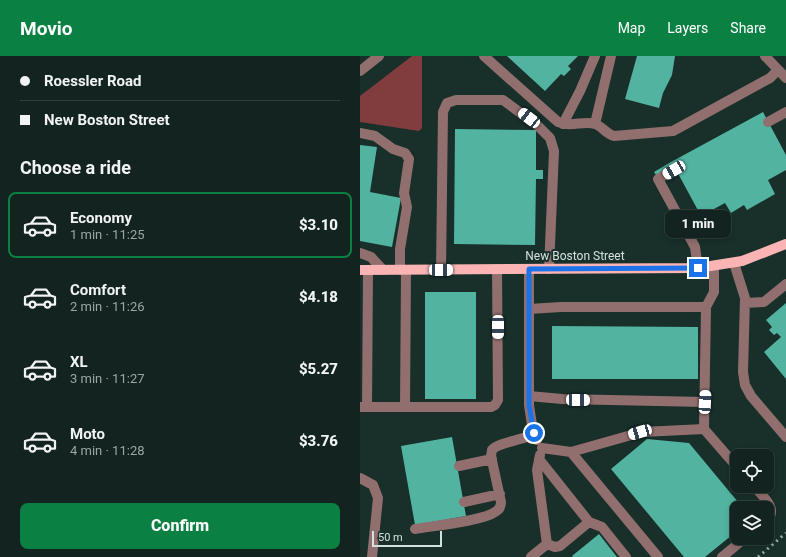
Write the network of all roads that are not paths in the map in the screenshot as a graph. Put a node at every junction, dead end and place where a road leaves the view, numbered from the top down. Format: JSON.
{"nodes":[{"id":1,"x":380,"y":56,"type":"edge"},
{"id":2,"x":484,"y":56,"type":"edge"},
{"id":3,"x":595,"y":56,"type":"edge"},
{"id":4,"x":611,"y":56,"type":"edge"},
{"id":5,"x":771,"y":58,"type":"edge"},
{"id":6,"x":778,"y":70,"type":"junction"},
{"id":7,"x":360,"y":71,"type":"edge"},
{"id":8,"x":786,"y":78,"type":"edge"},
{"id":9,"x":786,"y":112,"type":"edge"},
{"id":10,"x":768,"y":122,"type":"dead end"},
{"id":11,"x":563,"y":124,"type":"junction"},
{"id":12,"x":595,"y":124,"type":"junction"},
{"id":13,"x":360,"y":132,"type":"edge"},
{"id":14,"x":674,"y":170,"type":"dead end"},
{"id":15,"x":786,"y":244,"type":"edge"},
{"id":16,"x":360,"y":253,"type":"edge"},
{"id":17,"x":734,"y":263,"type":"junction"},
{"id":18,"x":714,"y":266,"type":"junction"},
{"id":19,"x":698,"y":268,"type":"junction"},
{"id":20,"x":497,"y":269,"type":"junction"},
{"id":21,"x":529,"y":269,"type":"junction"},
{"id":22,"x":549,"y":269,"type":"junction"},
{"id":23,"x":364,"y":270,"type":"edge"},
{"id":24,"x":383,"y":270,"type":"junction"},
{"id":25,"x":403,"y":270,"type":"junction"},
{"id":26,"x":441,"y":270,"type":"junction"},
{"id":27,"x":786,"y":284,"type":"edge"},
{"id":28,"x":745,"y":303,"type":"junction"},
{"id":29,"x":706,"y":307,"type":"junction"},
{"id":30,"x":529,"y":309,"type":"junction"},
{"id":31,"x":529,"y":396,"type":"junction"},
{"id":32,"x":705,"y":402,"type":"junction"},
{"id":33,"x":364,"y":407,"type":"edge"},
{"id":34,"x":405,"y":407,"type":"junction"},
{"id":35,"x":704,"y":429,"type":"junction"},
{"id":36,"x":535,"y":434,"type":"junction"},
{"id":37,"x":786,"y":437,"type":"edge"},
{"id":38,"x":542,"y":448,"type":"junction"},
{"id":39,"x":571,"y":452,"type":"junction"},
{"id":40,"x":539,"y":459,"type":"junction"},
{"id":41,"x":730,"y":459,"type":"edge"},
{"id":42,"x":492,"y":460,"type":"junction"},
{"id":43,"x":459,"y":466,"type":"dead end"},
{"id":44,"x":360,"y":478,"type":"edge"},
{"id":45,"x":760,"y":493,"type":"edge"},
{"id":46,"x":500,"y":494,"type":"junction"},
{"id":47,"x":766,"y":501,"type":"edge"},
{"id":48,"x":464,"y":502,"type":"dead end"},
{"id":49,"x":589,"y":522,"type":"junction"},
{"id":50,"x":415,"y":529,"type":"dead end"},
{"id":51,"x":547,"y":544,"type":"junction"},
{"id":52,"x":737,"y":545,"type":"edge"},
{"id":53,"x":537,"y":555,"type":"edge"},
{"id":54,"x":372,"y":557,"type":"edge"},
{"id":55,"x":626,"y":557,"type":"edge"},
{"id":56,"x":658,"y":557,"type":"edge"},
{"id":57,"x":722,"y":557,"type":"edge"}],
"edges":[{"from":1,"to":7,"type":"street"},
{"from":2,"to":11,"type":"street"},
{"from":3,"to":11,"type":"street"},
{"from":4,"to":12,"type":"street"},
{"from":5,"to":6,"type":"street"},
{"from":6,"to":8,"type":"street"},
{"from":6,"to":12,"type":"street"},
{"from":9,"to":10,"type":"street"},
{"from":11,"to":12,"type":"street"},
{"from":13,"to":25,"type":"street"},
{"from":14,"to":19,"type":"street"},
{"from":15,"to":17,"type":"main road","name":"New Boston Street"},
{"from":16,"to":24,"type":"street"},
{"from":17,"to":18,"type":"main road","name":"New Boston Street"},
{"from":17,"to":28,"type":"street"},
{"from":18,"to":19,"type":"main road","name":"New Boston Street"},
{"from":18,"to":29,"type":"street"},
{"from":19,"to":22,"type":"main road","name":"New Boston Street"},
{"from":20,"to":21,"type":"main road","name":"New Boston Street"},
{"from":20,"to":26,"type":"main road","name":"New Boston Street"},
{"from":20,"to":34,"type":"street"},
{"from":21,"to":22,"type":"main road","name":"New Boston Street"},
{"from":21,"to":30,"type":"street"},
{"from":22,"to":26,"type":"street"},
{"from":23,"to":24,"type":"main road","name":"New Boston Street"},
{"from":23,"to":33,"type":"street"},
{"from":24,"to":25,"type":"main road","name":"New Boston Street"},
{"from":25,"to":26,"type":"main road","name":"New Boston Street"},
{"from":25,"to":34,"type":"street"},
{"from":27,"to":28,"type":"street"},
{"from":28,"to":37,"type":"street"},
{"from":29,"to":30,"type":"street"},
{"from":29,"to":32,"type":"street"},
{"from":30,"to":31,"type":"street"},
{"from":31,"to":32,"type":"street"},
{"from":31,"to":36,"type":"street"},
{"from":32,"to":35,"type":"street"},
{"from":33,"to":34,"type":"street"},
{"from":35,"to":39,"type":"street"},
{"from":35,"to":41,"type":"street"},
{"from":36,"to":38,"type":"street"},
{"from":36,"to":42,"type":"street"},
{"from":38,"to":39,"type":"street"},
{"from":38,"to":40,"type":"street"},
{"from":39,"to":56,"type":"street"},
{"from":40,"to":49,"type":"street"},
{"from":40,"to":51,"type":"street"},
{"from":42,"to":43,"type":"street"},
{"from":42,"to":46,"type":"street"},
{"from":44,"to":54,"type":"street"},
{"from":45,"to":47,"type":"street"},
{"from":46,"to":48,"type":"street"},
{"from":46,"to":50,"type":"street"},
{"from":49,"to":51,"type":"street"},
{"from":49,"to":55,"type":"street"},
{"from":51,"to":53,"type":"street"},
{"from":52,"to":57,"type":"street"}]}
